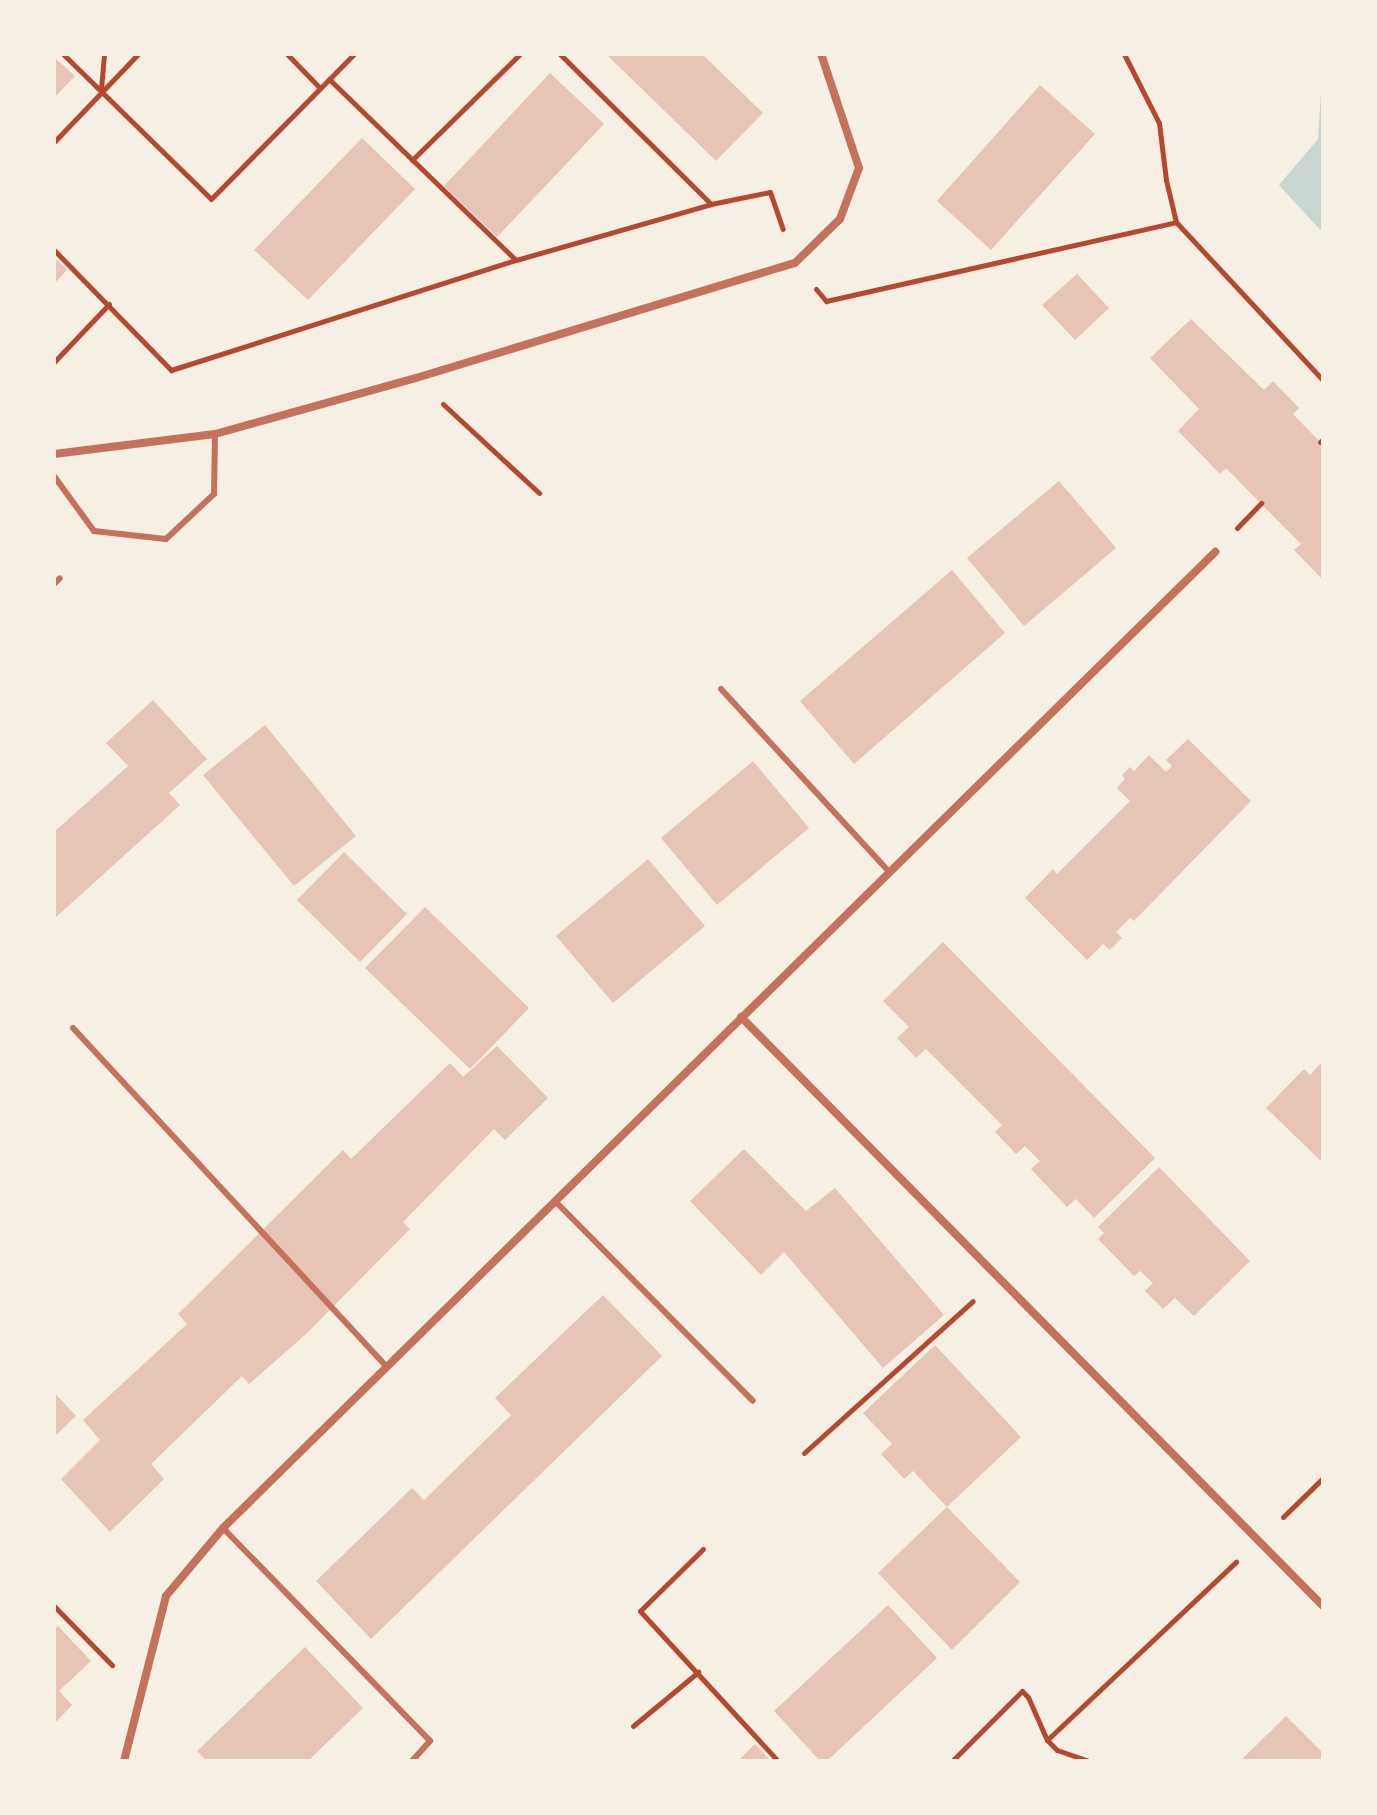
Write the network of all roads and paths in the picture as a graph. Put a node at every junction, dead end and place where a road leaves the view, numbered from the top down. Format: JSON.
{"nodes":[{"id":1,"x":63,"y":54,"type":"edge"},
{"id":2,"x":104,"y":54,"type":"edge"},
{"id":3,"x":138,"y":54,"type":"edge"},
{"id":4,"x":287,"y":54,"type":"edge"},
{"id":5,"x":354,"y":54,"type":"edge"},
{"id":6,"x":520,"y":54,"type":"edge"},
{"id":7,"x":560,"y":54,"type":"edge"},
{"id":8,"x":821,"y":54,"type":"edge"},
{"id":9,"x":1124,"y":54,"type":"edge"},
{"id":10,"x":329,"y":79,"type":"junction"},
{"id":11,"x":320,"y":88,"type":"junction"},
{"id":12,"x":101,"y":91,"type":"junction"},
{"id":13,"x":54,"y":142,"type":"edge"},
{"id":14,"x":412,"y":160,"type":"junction"},
{"id":15,"x":711,"y":204,"type":"junction"},
{"id":16,"x":1176,"y":222,"type":"junction"},
{"id":17,"x":54,"y":250,"type":"edge"},
{"id":18,"x":516,"y":260,"type":"junction"},
{"id":19,"x":795,"y":263,"type":"junction"},
{"id":20,"x":109,"y":304,"type":"junction"},
{"id":21,"x":54,"y":362,"type":"edge"},
{"id":22,"x":416,"y":378,"type":"junction"},
{"id":23,"x":1323,"y":380,"type":"edge"},
{"id":24,"x":215,"y":434,"type":"junction"},
{"id":25,"x":54,"y":454,"type":"edge"},
{"id":26,"x":54,"y":476,"type":"edge"},
{"id":27,"x":539,"y":493,"type":"dead end"},
{"id":28,"x":1215,"y":552,"type":"dead end"},
{"id":29,"x":60,"y":578,"type":"dead end"},
{"id":30,"x":54,"y":584,"type":"edge"},
{"id":31,"x":721,"y":689,"type":"dead end"},
{"id":32,"x":889,"y":872,"type":"junction"},
{"id":33,"x":741,"y":1017,"type":"junction"},
{"id":34,"x":73,"y":1028,"type":"dead end"},
{"id":35,"x":555,"y":1201,"type":"junction"},
{"id":36,"x":998,"y":1278,"type":"junction"},
{"id":37,"x":387,"y":1367,"type":"junction"},
{"id":38,"x":753,"y":1401,"type":"dead end"},
{"id":39,"x":804,"y":1453,"type":"dead end"},
{"id":40,"x":1323,"y":1478,"type":"edge"},
{"id":41,"x":223,"y":1528,"type":"junction"},
{"id":42,"x":1258,"y":1541,"type":"junction"},
{"id":43,"x":703,"y":1549,"type":"dead end"},
{"id":44,"x":54,"y":1606,"type":"edge"},
{"id":45,"x":1323,"y":1606,"type":"edge"},
{"id":46,"x":698,"y":1672,"type":"junction"},
{"id":47,"x":139,"y":1694,"type":"junction"},
{"id":48,"x":633,"y":1726,"type":"dead end"},
{"id":49,"x":1047,"y":1740,"type":"junction"},
{"id":50,"x":124,"y":1761,"type":"edge"},
{"id":51,"x":412,"y":1761,"type":"edge"},
{"id":52,"x":778,"y":1761,"type":"edge"},
{"id":53,"x":952,"y":1761,"type":"edge"},
{"id":54,"x":1089,"y":1761,"type":"edge"}],
"edges":[{"from":1,"to":12,"type":"path"},
{"from":2,"to":12,"type":"path"},
{"from":3,"to":12,"type":"path"},
{"from":4,"to":11,"type":"path"},
{"from":5,"to":10,"type":"path"},
{"from":6,"to":14,"type":"path"},
{"from":7,"to":15,"type":"path"},
{"from":8,"to":19,"type":"street"},
{"from":9,"to":16,"type":"path"},
{"from":10,"to":11,"type":"path"},
{"from":10,"to":14,"type":"path"},
{"from":11,"to":12,"type":"path"},
{"from":12,"to":13,"type":"path"},
{"from":14,"to":18,"type":"path"},
{"from":15,"to":18,"type":"path"},
{"from":15,"to":19,"type":"path"},
{"from":16,"to":19,"type":"path"},
{"from":16,"to":23,"type":"path"},
{"from":17,"to":20,"type":"path"},
{"from":18,"to":20,"type":"path"},
{"from":19,"to":22,"type":"street"},
{"from":20,"to":21,"type":"path"},
{"from":22,"to":24,"type":"street"},
{"from":22,"to":27,"type":"path"},
{"from":24,"to":25,"type":"street"},
{"from":24,"to":26,"type":"lane"},
{"from":28,"to":32,"type":"street"},
{"from":29,"to":30,"type":"lane"},
{"from":31,"to":32,"type":"lane"},
{"from":32,"to":33,"type":"street"},
{"from":33,"to":35,"type":"street"},
{"from":33,"to":36,"type":"street"},
{"from":34,"to":37,"type":"lane"},
{"from":35,"to":37,"type":"street"},
{"from":35,"to":38,"type":"lane"},
{"from":36,"to":39,"type":"path"},
{"from":36,"to":42,"type":"street"},
{"from":37,"to":41,"type":"street"},
{"from":40,"to":42,"type":"path"},
{"from":41,"to":47,"type":"street"},
{"from":41,"to":51,"type":"lane"},
{"from":42,"to":45,"type":"street"},
{"from":42,"to":49,"type":"path"},
{"from":43,"to":46,"type":"path"},
{"from":44,"to":47,"type":"path"},
{"from":46,"to":48,"type":"path"},
{"from":46,"to":52,"type":"path"},
{"from":47,"to":50,"type":"street"},
{"from":49,"to":53,"type":"path"},
{"from":49,"to":54,"type":"path"}]}
